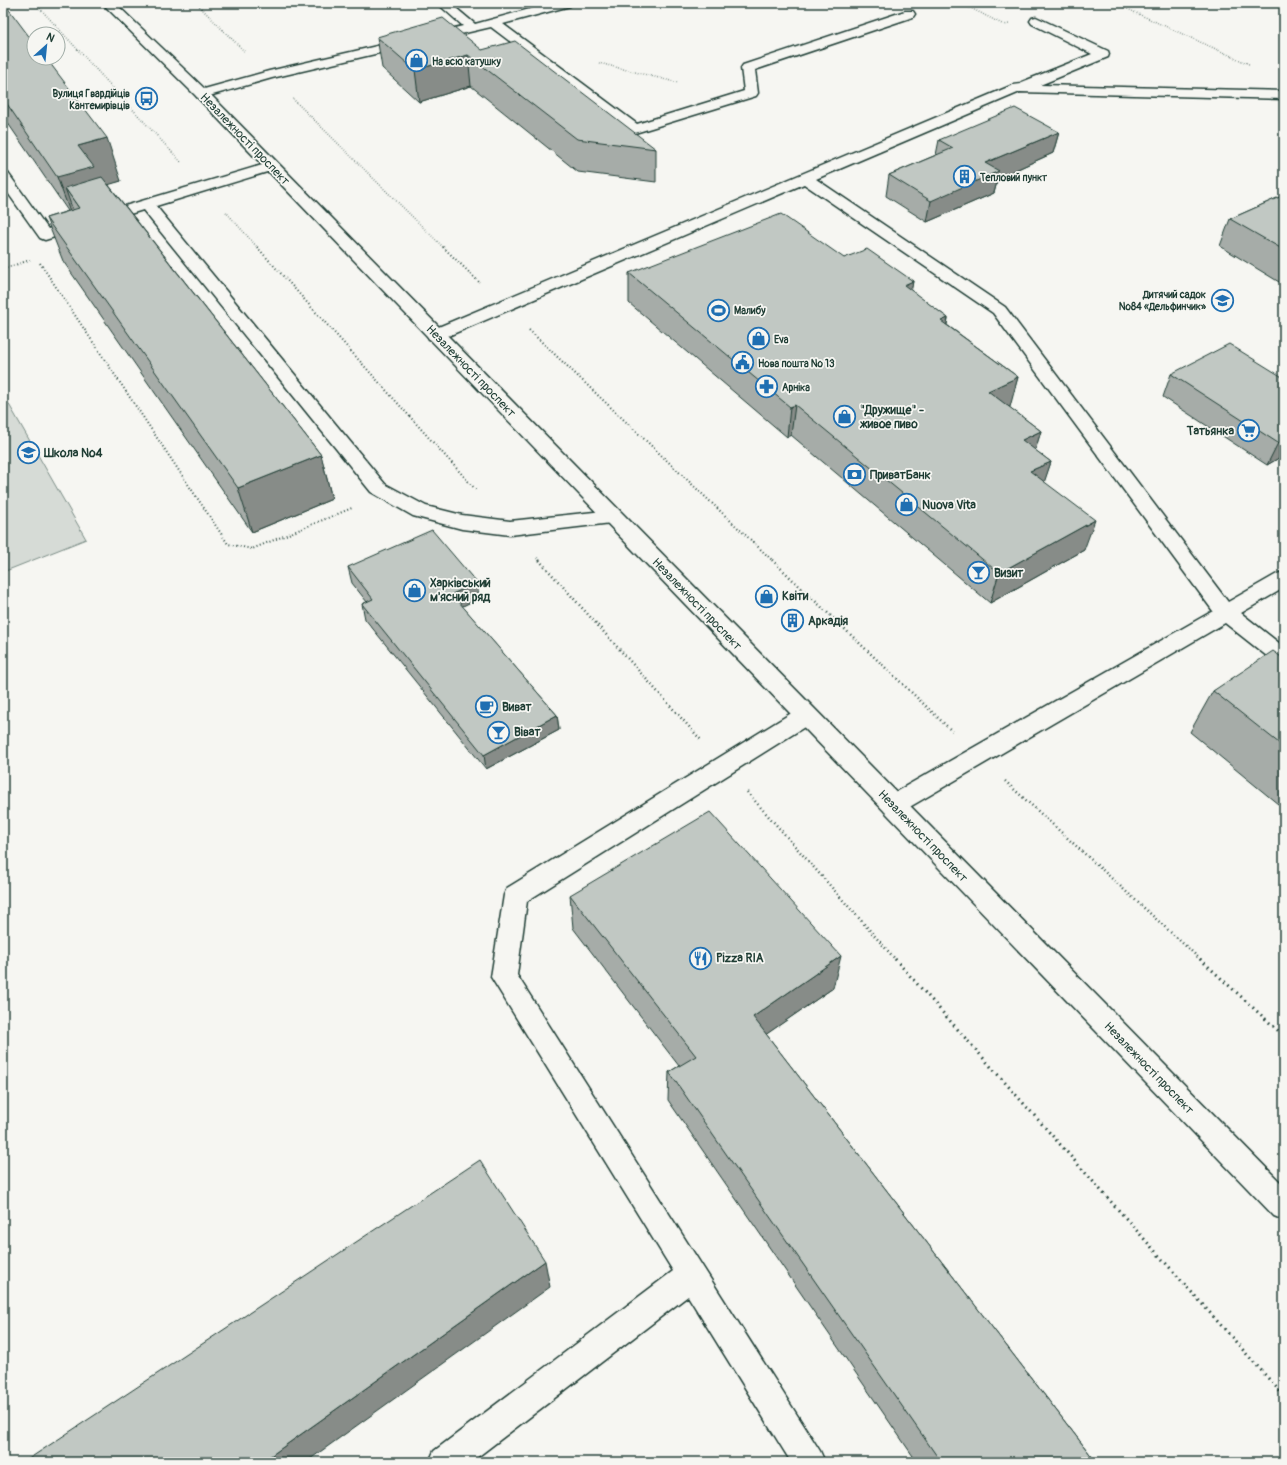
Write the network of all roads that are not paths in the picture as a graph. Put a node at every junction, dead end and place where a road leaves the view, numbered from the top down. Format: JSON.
{"nodes":[{"id":1,"x":108,"y":3,"type":"edge"},
{"id":2,"x":443,"y":3,"type":"edge"},
{"id":3,"x":566,"y":3,"type":"edge"},
{"id":4,"x":909,"y":14,"type":"dead end"},
{"id":5,"x":1036,"y":21,"type":"road end"},
{"id":6,"x":494,"y":23,"type":"junction"},
{"id":7,"x":473,"y":28,"type":"junction"},
{"id":8,"x":1018,"y":88,"type":"junction"},
{"id":9,"x":202,"y":94,"type":"junction"},
{"id":10,"x":1284,"y":95,"type":"edge"},
{"id":11,"x":272,"y":166,"type":"junction"},
{"id":12,"x":3,"y":176,"type":"edge"},
{"id":13,"x":805,"y":178,"type":"junction"},
{"id":14,"x":8,"y":191,"type":"edge"},
{"id":15,"x":146,"y":204,"type":"junction"},
{"id":16,"x":435,"y":334,"type":"junction"},
{"id":17,"x":613,"y":517,"type":"junction"},
{"id":18,"x":1284,"y":579,"type":"edge"},
{"id":19,"x":1225,"y":612,"type":"junction"},
{"id":20,"x":1284,"y":658,"type":"edge"},
{"id":21,"x":806,"y":715,"type":"junction"},
{"id":22,"x":893,"y":805,"type":"junction"},
{"id":23,"x":1284,"y":1206,"type":"edge"},
{"id":24,"x":692,"y":1275,"type":"junction"},
{"id":25,"x":445,"y":1462,"type":"edge"},
{"id":26,"x":809,"y":1462,"type":"edge"}],
"edges":[{"from":1,"to":9,"type":"street","name":"Незалежності проспект"},
{"from":2,"to":7,"type":"street"},
{"from":3,"to":6,"type":"street"},
{"from":4,"to":6,"type":"street"},
{"from":5,"to":8,"type":"street"},
{"from":6,"to":7,"type":"street"},
{"from":7,"to":9,"type":"street"},
{"from":8,"to":10,"type":"street"},
{"from":8,"to":13,"type":"street"},
{"from":9,"to":11,"type":"street","name":"Незалежності проспект"},
{"from":11,"to":15,"type":"street"},
{"from":11,"to":16,"type":"street","name":"Незалежності проспект"},
{"from":12,"to":14,"type":"street"},
{"from":13,"to":16,"type":"street"},
{"from":13,"to":19,"type":"street"},
{"from":14,"to":15,"type":"street"},
{"from":15,"to":17,"type":"street"},
{"from":16,"to":17,"type":"street","name":"Незалежності проспект"},
{"from":17,"to":21,"type":"street","name":"Незалежності проспект"},
{"from":18,"to":19,"type":"street"},
{"from":19,"to":20,"type":"street"},
{"from":19,"to":22,"type":"street"},
{"from":21,"to":22,"type":"street","name":"Незалежності проспект"},
{"from":21,"to":24,"type":"street"},
{"from":22,"to":23,"type":"street","name":"Незалежності проспект"},
{"from":24,"to":25,"type":"street"},
{"from":24,"to":26,"type":"street"}]}
